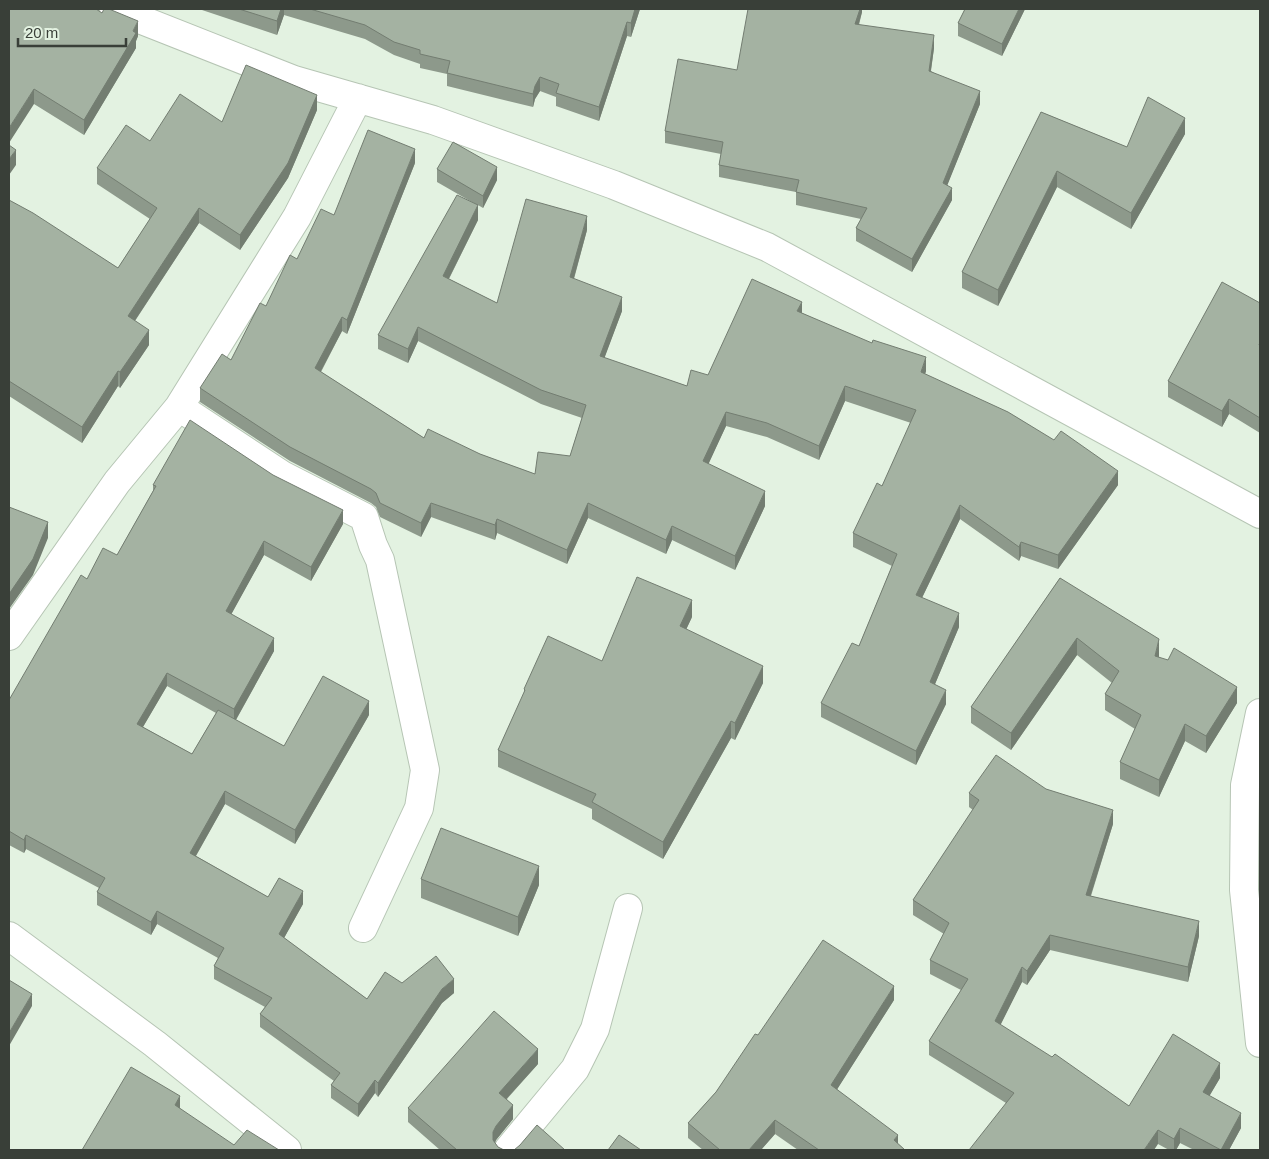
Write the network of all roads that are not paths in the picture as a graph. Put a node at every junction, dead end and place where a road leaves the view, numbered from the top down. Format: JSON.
{"nodes":[{"id":1,"x":114,"y":9,"type":"edge"},
{"id":2,"x":358,"y":98,"type":"junction"},
{"id":3,"x":179,"y":407,"type":"junction"},
{"id":4,"x":1260,"y":514,"type":"edge"},
{"id":5,"x":9,"y":636,"type":"edge"},
{"id":6,"x":1260,"y":713,"type":"edge"},
{"id":7,"x":628,"y":908,"type":"dead end"},
{"id":8,"x":363,"y":928,"type":"dead end"},
{"id":9,"x":10,"y":939,"type":"edge"},
{"id":10,"x":1260,"y":1044,"type":"edge"},
{"id":11,"x":286,"y":1150,"type":"edge"},
{"id":12,"x":508,"y":1150,"type":"edge"}],
"edges":[{"from":1,"to":2,"type":"street"},
{"from":2,"to":3,"type":"street"},
{"from":2,"to":4,"type":"street"},
{"from":3,"to":5,"type":"street"},
{"from":3,"to":8,"type":"street"},
{"from":6,"to":10,"type":"street"},
{"from":7,"to":12,"type":"street"},
{"from":9,"to":11,"type":"street"}]}
